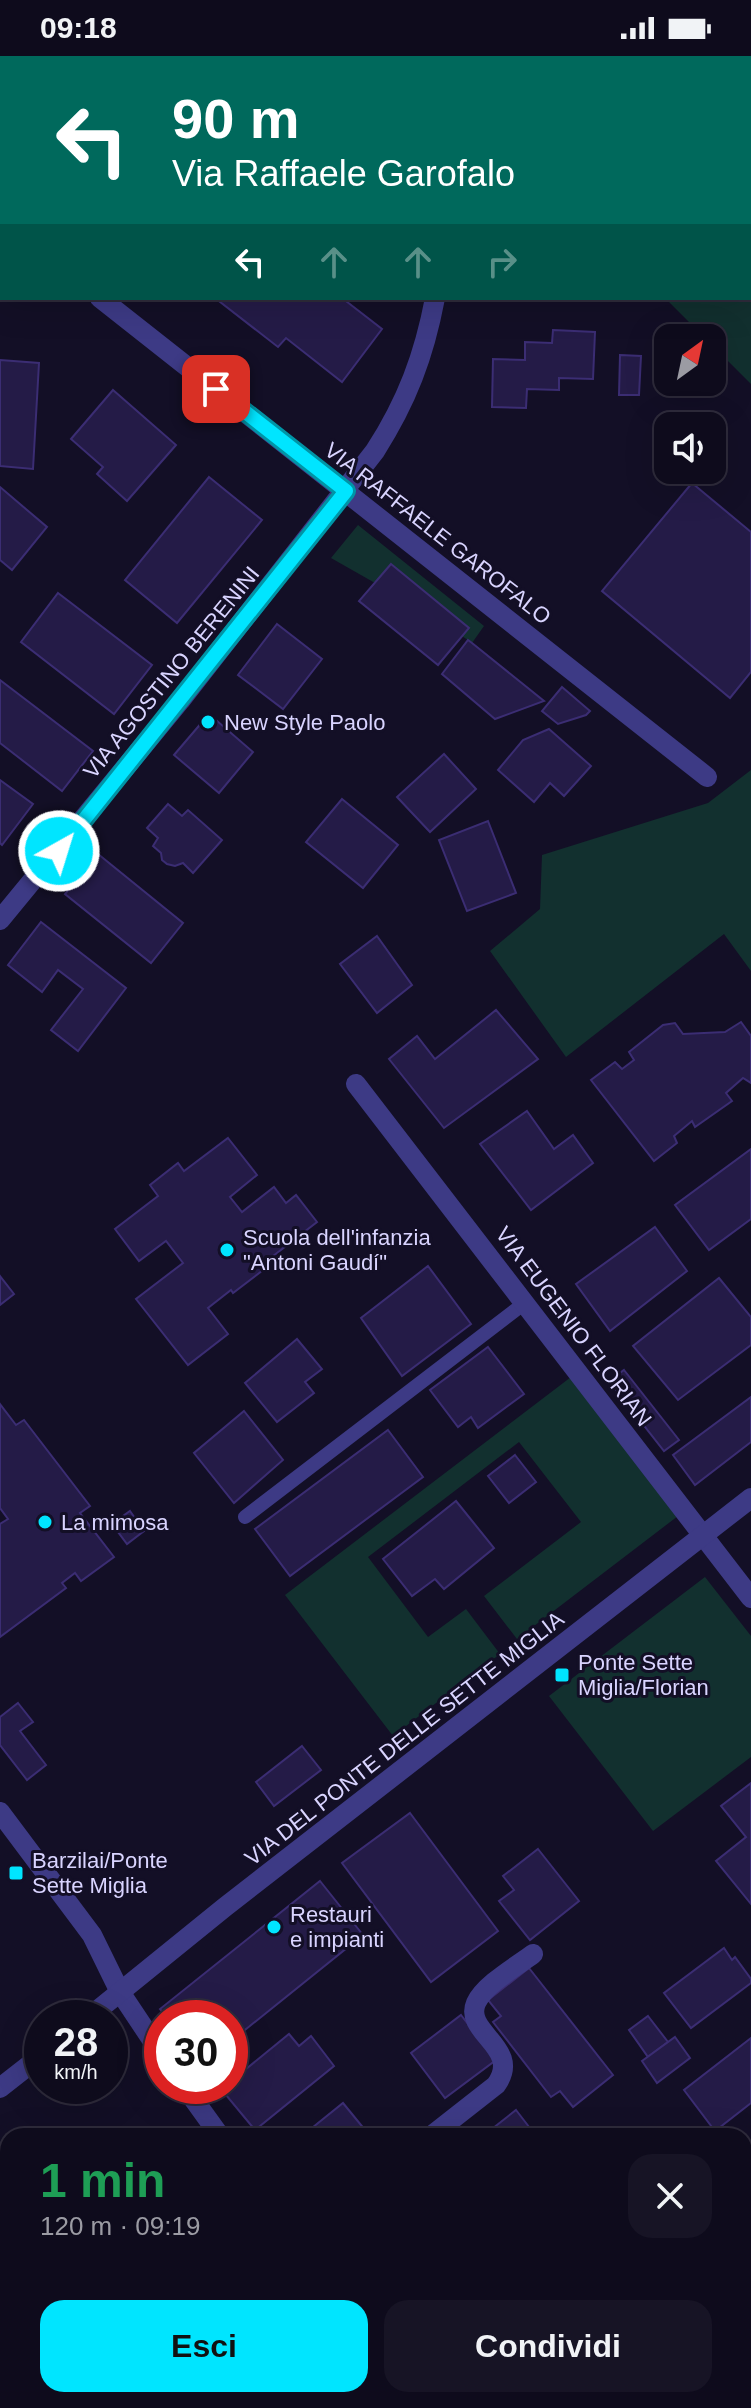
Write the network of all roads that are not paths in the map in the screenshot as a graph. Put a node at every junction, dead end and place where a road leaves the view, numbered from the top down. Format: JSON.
{"nodes":[{"id":1,"x":103,"y":300,"type":"edge"},
{"id":2,"x":435,"y":300,"type":"edge"},
{"id":3,"x":346,"y":491,"type":"junction"},
{"id":4,"x":707,"y":777,"type":"dead end"},
{"id":5,"x":0,"y":920,"type":"edge"},
{"id":6,"x":356,"y":1084,"type":"dead end"},
{"id":7,"x":526,"y":1302,"type":"junction"},
{"id":8,"x":751,"y":1498,"type":"edge"},
{"id":9,"x":245,"y":1517,"type":"dead end"},
{"id":10,"x":703,"y":1535,"type":"junction"},
{"id":11,"x":751,"y":1598,"type":"edge"},
{"id":12,"x":0,"y":1812,"type":"edge"},
{"id":13,"x":6,"y":1834,"type":"edge"},
{"id":14,"x":533,"y":1954,"type":"dead end"},
{"id":15,"x":120,"y":1992,"type":"junction"},
{"id":16,"x":110,"y":2000,"type":"edge"},
{"id":17,"x":144,"y":2028,"type":"edge"},
{"id":18,"x":24,"y":2069,"type":"edge"},
{"id":19,"x":0,"y":2088,"type":"edge"},
{"id":20,"x":197,"y":2104,"type":"edge"},
{"id":21,"x":214,"y":2128,"type":"edge"},
{"id":22,"x":441,"y":2128,"type":"edge"}],
"edges":[{"from":1,"to":3,"type":"street","name":"VIA RAFFAELE GAROFALO"},
{"from":2,"to":3,"type":"street","name":"VIA AGOSTINO BERENINI"},
{"from":3,"to":4,"type":"street","name":"VIA RAFFAELE GAROFALO"},
{"from":3,"to":5,"type":"street","name":"VIA AGOSTINO BERENINI"},
{"from":6,"to":7,"type":"street","name":"VIA EUGENIO FLORIAN"},
{"from":7,"to":9,"type":"lane"},
{"from":7,"to":10,"type":"street","name":"VIA EUGENIO FLORIAN"},
{"from":8,"to":10,"type":"street","name":"VIA DEL PONTE DELLE SETTE MIGLIA"},
{"from":10,"to":11,"type":"street","name":"VIA EUGENIO FLORIAN"},
{"from":10,"to":15,"type":"street","name":"VIA DEL PONTE DELLE SETTE MIGLIA"},
{"from":12,"to":13,"type":"street"},
{"from":13,"to":15,"type":"street"},
{"from":14,"to":22,"type":"street"},
{"from":15,"to":16,"type":"street","name":"VIA DEL PONTE DELLE SETTE MIGLIA"},
{"from":15,"to":17,"type":"street"},
{"from":18,"to":19,"type":"street"},
{"from":20,"to":21,"type":"street"}]}
